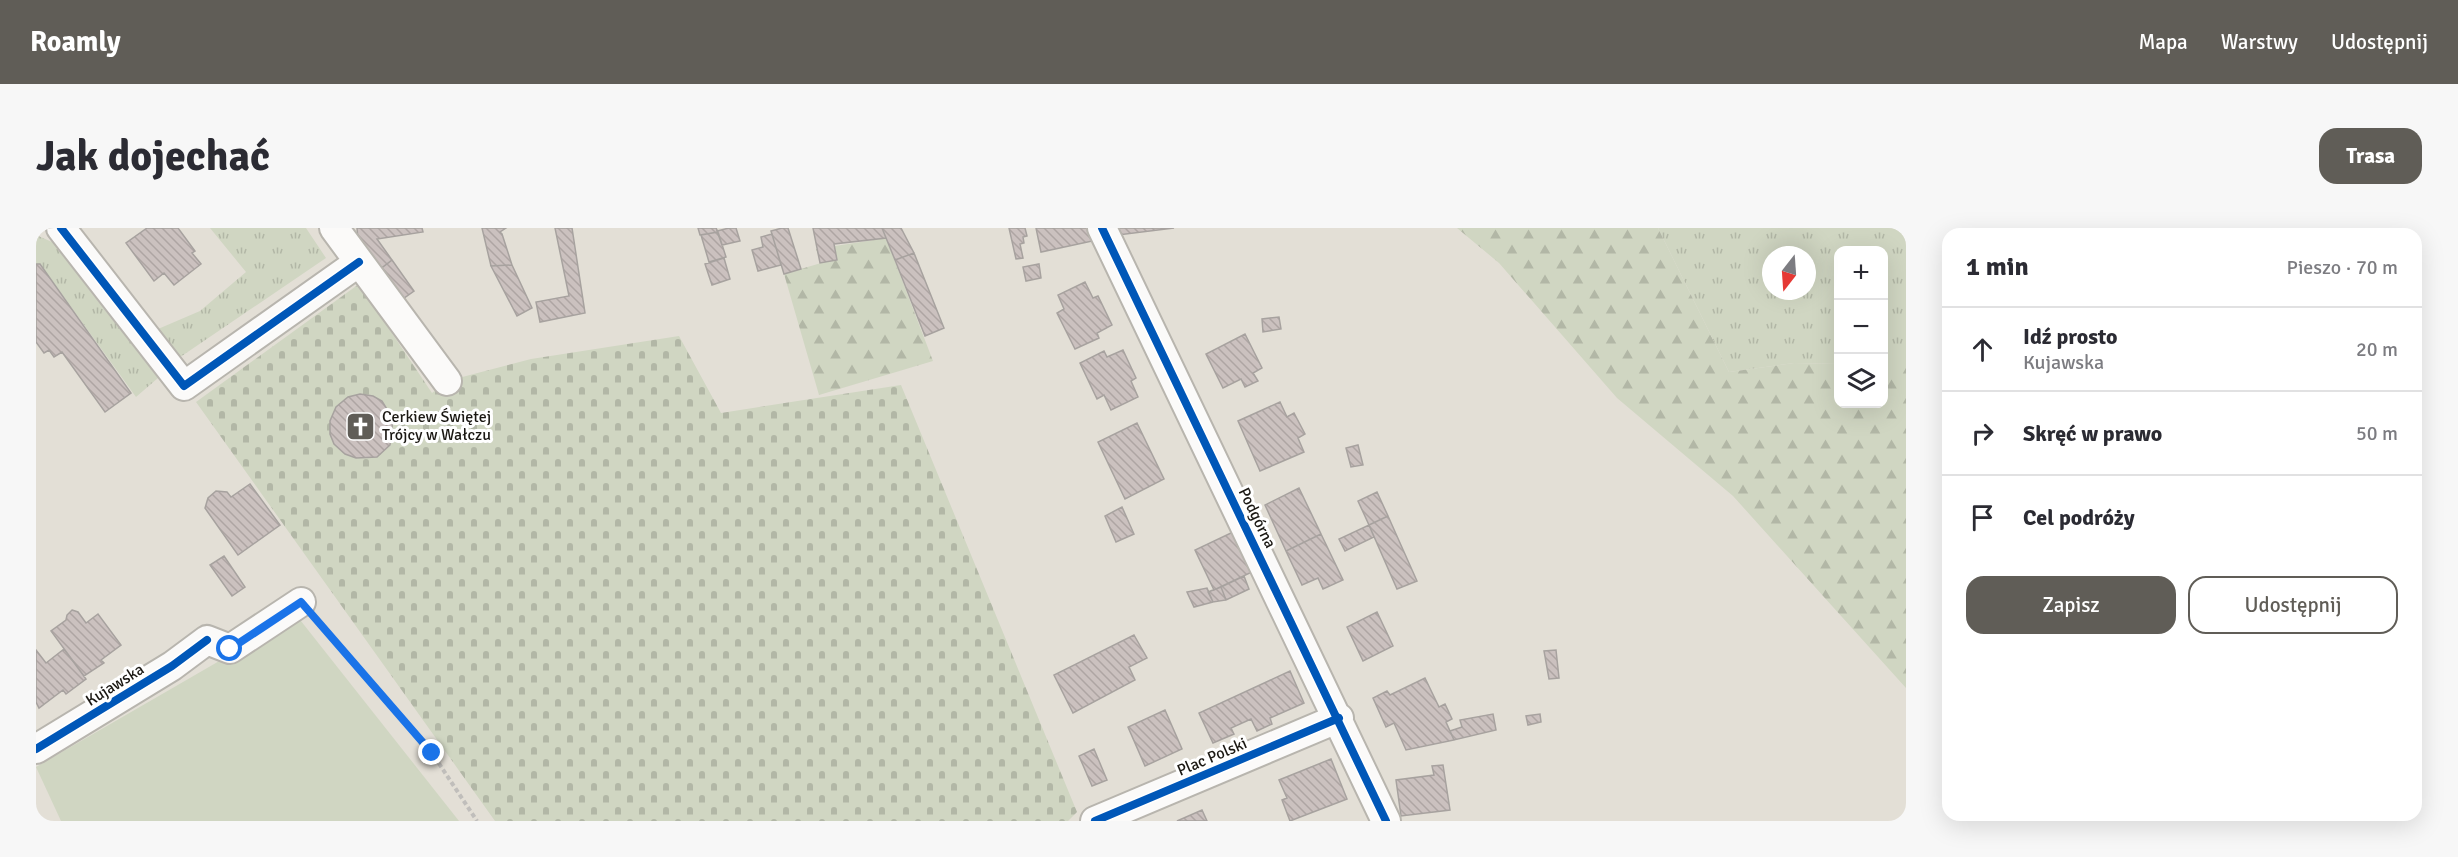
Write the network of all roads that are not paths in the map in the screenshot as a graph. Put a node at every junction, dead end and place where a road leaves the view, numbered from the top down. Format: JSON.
{"nodes":[{"id":1,"x":61,"y":228,"type":"edge"},
{"id":2,"x":334,"y":228,"type":"edge"},
{"id":3,"x":1102,"y":228,"type":"edge"},
{"id":4,"x":359,"y":262,"type":"junction"},
{"id":5,"x":447,"y":381,"type":"dead end"},
{"id":6,"x":301,"y":602,"type":"road end"},
{"id":7,"x":1339,"y":718,"type":"junction"},
{"id":8,"x":36,"y":749,"type":"edge"},
{"id":9,"x":1095,"y":821,"type":"edge"},
{"id":10,"x":1386,"y":821,"type":"edge"}],
"edges":[{"from":1,"to":4,"type":"street"},
{"from":2,"to":4,"type":"street"},
{"from":3,"to":7,"type":"street","name":"Podgórna"},
{"from":4,"to":5,"type":"street"},
{"from":6,"to":8,"type":"street","name":"Kujawska"},
{"from":7,"to":9,"type":"street","name":"Plac Polski"},
{"from":7,"to":10,"type":"street","name":"Podgórna"}]}
